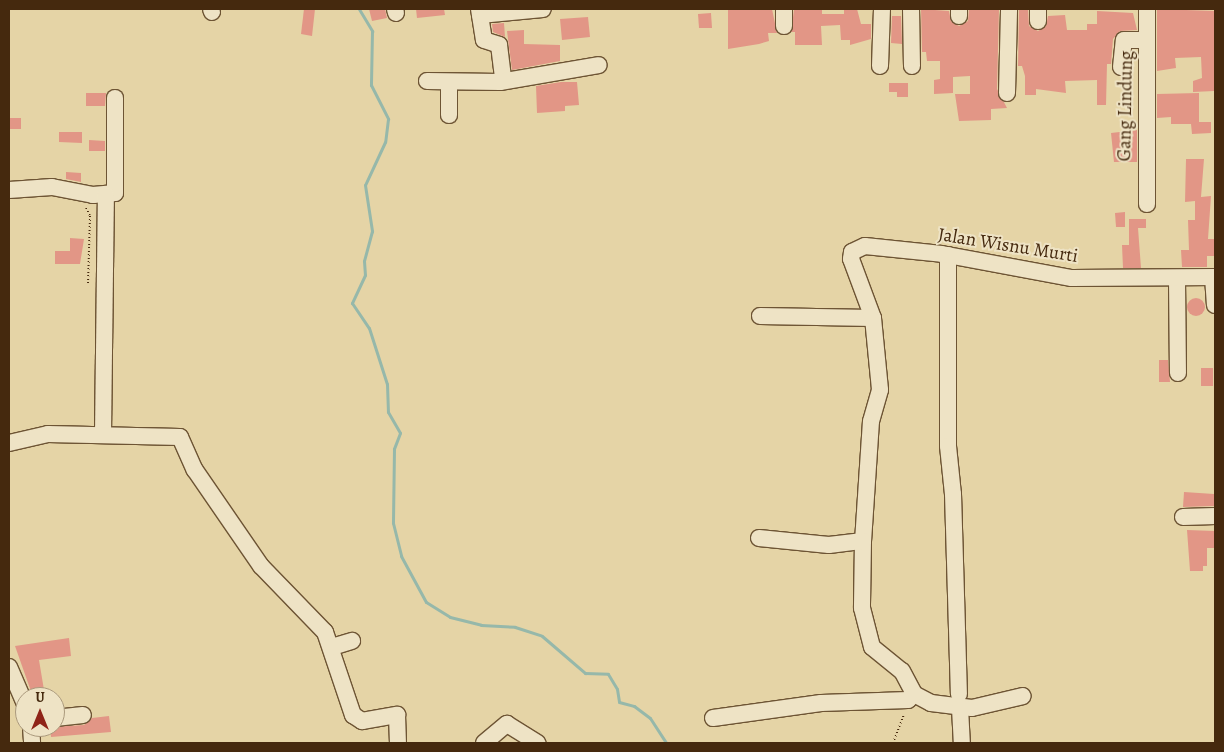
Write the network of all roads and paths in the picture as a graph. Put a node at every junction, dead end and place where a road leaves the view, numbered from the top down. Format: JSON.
{"nodes":[{"id":1,"x":543,"y":9,"type":"edge"},
{"id":2,"x":784,"y":9,"type":"edge"},
{"id":3,"x":882,"y":9,"type":"edge"},
{"id":4,"x":911,"y":9,"type":"edge"},
{"id":5,"x":1010,"y":9,"type":"edge"},
{"id":6,"x":1147,"y":9,"type":"edge"},
{"id":7,"x":479,"y":12,"type":"edge"},
{"id":8,"x":784,"y":26,"type":"dead end"},
{"id":9,"x":1147,"y":40,"type":"junction"},
{"id":10,"x":599,"y":65,"type":"dead end"},
{"id":11,"x":880,"y":66,"type":"dead end"},
{"id":12,"x":912,"y":66,"type":"dead end"},
{"id":13,"x":1121,"y":68,"type":"dead end"},
{"id":14,"x":503,"y":79,"type":"junction"},
{"id":15,"x":427,"y":81,"type":"dead end"},
{"id":16,"x":449,"y":82,"type":"junction"},
{"id":17,"x":1007,"y":93,"type":"dead end"},
{"id":18,"x":115,"y":98,"type":"dead end"},
{"id":19,"x":449,"y":115,"type":"dead end"},
{"id":20,"x":9,"y":190,"type":"edge"},
{"id":21,"x":85,"y":194,"type":"junction"},
{"id":22,"x":106,"y":195,"type":"junction"},
{"id":23,"x":1147,"y":204,"type":"dead end"},
{"id":24,"x":948,"y":255,"type":"junction"},
{"id":25,"x":1214,"y":277,"type":"edge"},
{"id":26,"x":1177,"y":280,"type":"junction"},
{"id":27,"x":88,"y":284,"type":"dead end"},
{"id":28,"x":1215,"y":305,"type":"edge"},
{"id":29,"x":760,"y":316,"type":"dead end"},
{"id":30,"x":873,"y":318,"type":"junction"},
{"id":31,"x":1178,"y":373,"type":"dead end"},
{"id":32,"x":103,"y":434,"type":"junction"},
{"id":33,"x":9,"y":443,"type":"edge"},
{"id":34,"x":1215,"y":516,"type":"edge"},
{"id":35,"x":1183,"y":517,"type":"dead end"},
{"id":36,"x":759,"y":538,"type":"dead end"},
{"id":37,"x":862,"y":541,"type":"junction"},
{"id":38,"x":352,"y":641,"type":"dead end"},
{"id":39,"x":332,"y":647,"type":"junction"},
{"id":40,"x":9,"y":667,"type":"edge"},
{"id":41,"x":18,"y":687,"type":"edge"},
{"id":42,"x":913,"y":696,"type":"junction"},
{"id":43,"x":1023,"y":696,"type":"dead end"},
{"id":44,"x":959,"y":701,"type":"junction"},
{"id":45,"x":83,"y":715,"type":"dead end"},
{"id":46,"x":65,"y":717,"type":"edge"},
{"id":47,"x":713,"y":718,"type":"dead end"},
{"id":48,"x":398,"y":743,"type":"edge"},
{"id":49,"x":484,"y":743,"type":"edge"},
{"id":50,"x":537,"y":743,"type":"edge"},
{"id":51,"x":893,"y":743,"type":"edge"},
{"id":52,"x":962,"y":743,"type":"edge"}],
"edges":[{"from":1,"to":7,"type":"street"},
{"from":2,"to":8,"type":"street"},
{"from":3,"to":11,"type":"street"},
{"from":4,"to":12,"type":"street"},
{"from":5,"to":17,"type":"street"},
{"from":6,"to":9,"type":"street","name":"Gang Lindung"},
{"from":7,"to":14,"type":"street"},
{"from":9,"to":13,"type":"street"},
{"from":9,"to":23,"type":"street","name":"Gang Lindung"},
{"from":10,"to":14,"type":"street"},
{"from":14,"to":16,"type":"street"},
{"from":15,"to":16,"type":"street"},
{"from":16,"to":19,"type":"street"},
{"from":18,"to":22,"type":"street"},
{"from":20,"to":21,"type":"street"},
{"from":21,"to":22,"type":"street"},
{"from":21,"to":27,"type":"path"},
{"from":22,"to":32,"type":"street"},
{"from":24,"to":26,"type":"street","name":"Jalan Wisnu Murti"},
{"from":24,"to":30,"type":"street","name":"Jalan Wisnu Murti"},
{"from":24,"to":44,"type":"street"},
{"from":25,"to":26,"type":"street","name":"Jalan Wisnu Murti"},
{"from":25,"to":28,"type":"street"},
{"from":26,"to":31,"type":"street"},
{"from":29,"to":30,"type":"street"},
{"from":30,"to":37,"type":"street"},
{"from":32,"to":33,"type":"street"},
{"from":32,"to":39,"type":"street"},
{"from":34,"to":35,"type":"street"},
{"from":36,"to":37,"type":"street"},
{"from":37,"to":42,"type":"street"},
{"from":38,"to":39,"type":"street"},
{"from":39,"to":48,"type":"street"},
{"from":40,"to":41,"type":"street"},
{"from":42,"to":44,"type":"street"},
{"from":42,"to":47,"type":"street"},
{"from":42,"to":51,"type":"path"},
{"from":43,"to":44,"type":"street"},
{"from":44,"to":52,"type":"street"},
{"from":45,"to":46,"type":"street"},
{"from":49,"to":50,"type":"street"}]}
